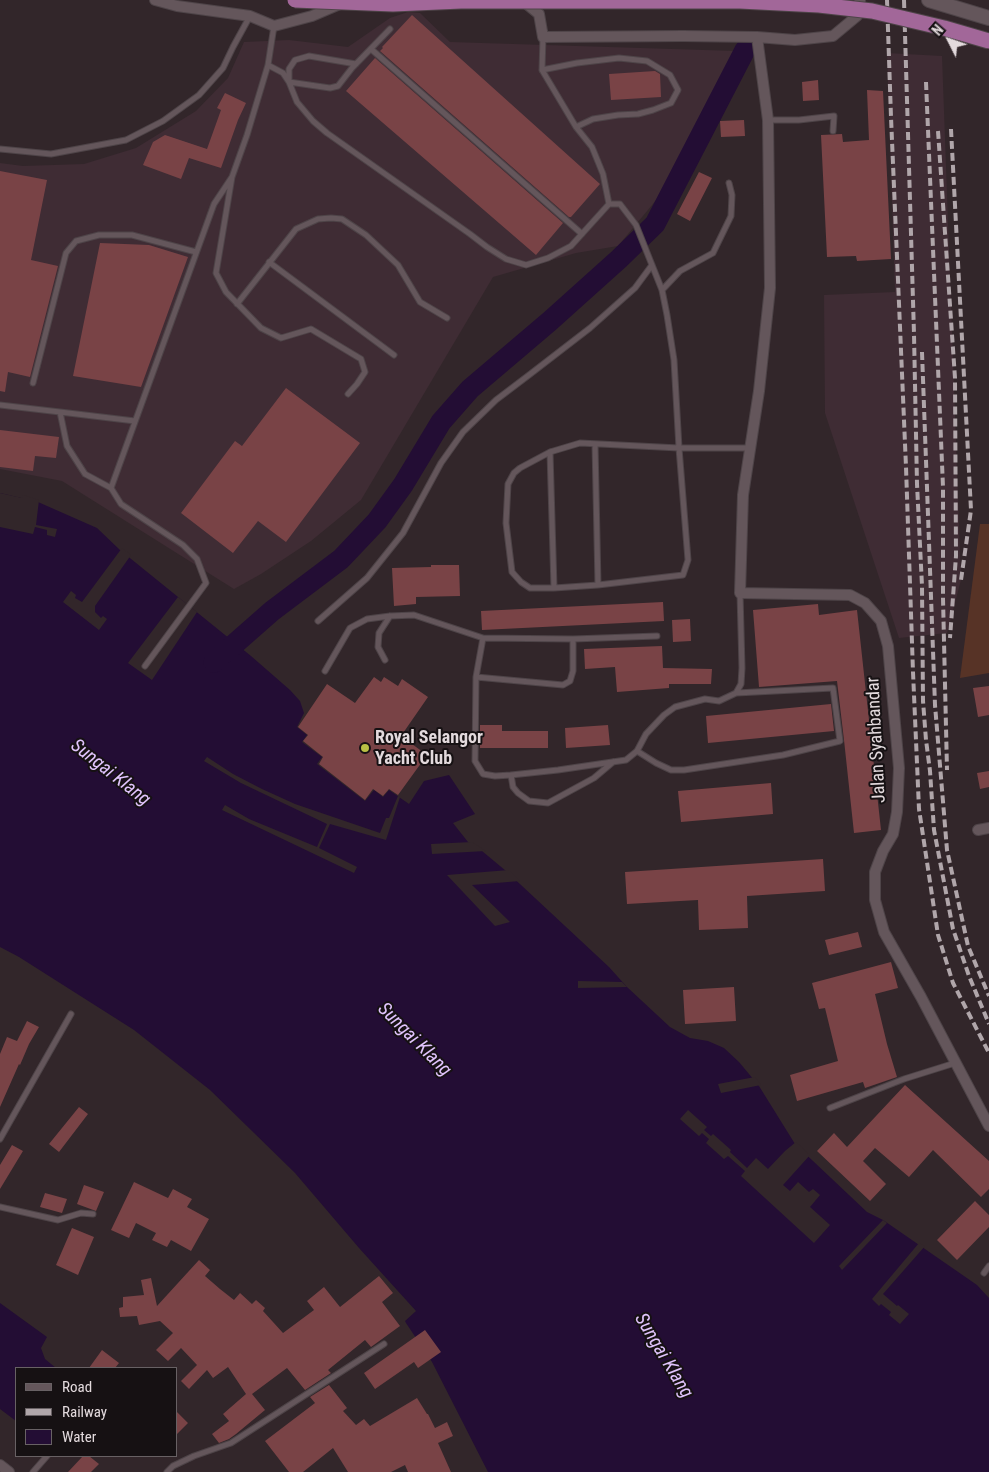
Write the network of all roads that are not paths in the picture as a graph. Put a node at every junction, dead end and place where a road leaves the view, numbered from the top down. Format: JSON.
{"nodes":[{"id":1,"x":155,"y":0,"type":"edge"},
{"id":2,"x":295,"y":0,"type":"edge"},
{"id":3,"x":348,"y":0,"type":"edge"},
{"id":4,"x":522,"y":0,"type":"edge"},
{"id":5,"x":860,"y":0,"type":"edge"},
{"id":6,"x":929,"y":0,"type":"edge"},
{"id":7,"x":250,"y":16,"type":"junction"},
{"id":8,"x":989,"y":18,"type":"edge"},
{"id":9,"x":274,"y":26,"type":"junction"},
{"id":10,"x":390,"y":29,"type":"dead end"},
{"id":11,"x":543,"y":37,"type":"junction"},
{"id":12,"x":757,"y":38,"type":"junction"},
{"id":13,"x":989,"y":41,"type":"edge"},
{"id":14,"x":371,"y":49,"type":"junction"},
{"id":15,"x":356,"y":64,"type":"junction"},
{"id":16,"x":268,"y":65,"type":"junction"},
{"id":17,"x":542,"y":70,"type":"junction"},
{"id":18,"x":290,"y":82,"type":"junction"},
{"id":19,"x":768,"y":120,"type":"junction"},
{"id":20,"x":576,"y":127,"type":"junction"},
{"id":21,"x":833,"y":131,"type":"dead end"},
{"id":22,"x":0,"y":149,"type":"edge"},
{"id":23,"x":232,"y":177,"type":"junction"},
{"id":24,"x":729,"y":183,"type":"dead end"},
{"id":25,"x":609,"y":204,"type":"junction"},
{"id":26,"x":582,"y":234,"type":"junction"},
{"id":27,"x":196,"y":252,"type":"junction"},
{"id":28,"x":269,"y":262,"type":"junction"},
{"id":29,"x":652,"y":266,"type":"junction"},
{"id":30,"x":662,"y":290,"type":"junction"},
{"id":31,"x":237,"y":304,"type":"junction"},
{"id":32,"x":447,"y":318,"type":"dead end"},
{"id":33,"x":394,"y":355,"type":"dead end"},
{"id":34,"x":34,"y":383,"type":"dead end"},
{"id":35,"x":348,"y":394,"type":"dead end"},
{"id":36,"x":0,"y":405,"type":"edge"},
{"id":37,"x":60,"y":412,"type":"junction"},
{"id":38,"x":135,"y":421,"type":"junction"},
{"id":39,"x":596,"y":444,"type":"junction"},
{"id":40,"x":679,"y":448,"type":"junction"},
{"id":41,"x":750,"y":448,"type":"junction"},
{"id":42,"x":550,"y":452,"type":"junction"},
{"id":43,"x":111,"y":488,"type":"junction"},
{"id":44,"x":598,"y":586,"type":"junction"},
{"id":45,"x":554,"y":588,"type":"junction"},
{"id":46,"x":740,"y":593,"type":"junction"},
{"id":47,"x":390,"y":616,"type":"junction"},
{"id":48,"x":318,"y":621,"type":"dead end"},
{"id":49,"x":657,"y":636,"type":"dead end"},
{"id":50,"x":483,"y":638,"type":"junction"},
{"id":51,"x":573,"y":639,"type":"junction"},
{"id":52,"x":385,"y":660,"type":"dead end"},
{"id":53,"x":145,"y":666,"type":"dead end"},
{"id":54,"x":325,"y":671,"type":"dead end"},
{"id":55,"x":476,"y":677,"type":"junction"},
{"id":56,"x":736,"y":693,"type":"junction"},
{"id":57,"x":637,"y":751,"type":"junction"},
{"id":58,"x":613,"y":762,"type":"junction"},
{"id":59,"x":511,"y":775,"type":"junction"},
{"id":60,"x":989,"y":828,"type":"edge"},
{"id":61,"x":978,"y":830,"type":"dead end"},
{"id":62,"x":72,"y":1014,"type":"dead end"},
{"id":63,"x":956,"y":1062,"type":"junction"},
{"id":64,"x":830,"y":1108,"type":"dead end"},
{"id":65,"x":989,"y":1126,"type":"edge"},
{"id":66,"x":0,"y":1139,"type":"edge"},
{"id":67,"x":0,"y":1207,"type":"edge"},
{"id":68,"x":93,"y":1214,"type":"dead end"},
{"id":69,"x":989,"y":1266,"type":"edge"},
{"id":70,"x":984,"y":1273,"type":"dead end"},
{"id":71,"x":384,"y":1344,"type":"dead end"},
{"id":72,"x":46,"y":1457,"type":"edge"},
{"id":73,"x":0,"y":1465,"type":"edge"},
{"id":74,"x":9,"y":1472,"type":"edge"},
{"id":75,"x":33,"y":1472,"type":"edge"},
{"id":76,"x":167,"y":1472,"type":"edge"}],
"edges":[{"from":1,"to":7,"type":"street"},
{"from":2,"to":13,"type":"main road","bridge":true},
{"from":3,"to":9,"type":"street"},
{"from":4,"to":11,"type":"street"},
{"from":5,"to":12,"type":"street"},
{"from":6,"to":8,"type":"main road"},
{"from":7,"to":9,"type":"street"},
{"from":7,"to":22,"type":"lane"},
{"from":9,"to":16,"type":"lane"},
{"from":10,"to":14,"type":"lane"},
{"from":11,"to":12,"type":"street"},
{"from":11,"to":17,"type":"lane"},
{"from":12,"to":19,"type":"street"},
{"from":14,"to":15,"type":"lane"},
{"from":14,"to":26,"type":"lane"},
{"from":15,"to":18,"type":"lane"},
{"from":15,"to":18,"type":"lane"},
{"from":16,"to":18,"type":"lane"},
{"from":16,"to":23,"type":"lane"},
{"from":17,"to":20,"type":"lane"},
{"from":17,"to":20,"type":"lane"},
{"from":18,"to":26,"type":"lane"},
{"from":19,"to":21,"type":"lane"},
{"from":19,"to":41,"type":"street"},
{"from":20,"to":25,"type":"lane"},
{"from":23,"to":27,"type":"lane"},
{"from":23,"to":31,"type":"lane"},
{"from":24,"to":30,"type":"lane"},
{"from":25,"to":26,"type":"lane"},
{"from":25,"to":29,"type":"lane"},
{"from":27,"to":34,"type":"lane"},
{"from":27,"to":38,"type":"lane"},
{"from":28,"to":31,"type":"lane"},
{"from":28,"to":32,"type":"lane"},
{"from":28,"to":33,"type":"lane"},
{"from":29,"to":30,"type":"lane"},
{"from":29,"to":48,"type":"lane"},
{"from":30,"to":40,"type":"lane"},
{"from":31,"to":35,"type":"lane"},
{"from":36,"to":37,"type":"lane"},
{"from":37,"to":38,"type":"lane"},
{"from":37,"to":43,"type":"lane"},
{"from":38,"to":43,"type":"lane"},
{"from":39,"to":40,"type":"lane"},
{"from":39,"to":42,"type":"lane"},
{"from":39,"to":44,"type":"lane"},
{"from":40,"to":41,"type":"lane"},
{"from":40,"to":44,"type":"lane"},
{"from":41,"to":46,"type":"street"},
{"from":42,"to":45,"type":"lane"},
{"from":42,"to":45,"type":"lane"},
{"from":43,"to":53,"type":"lane"},
{"from":44,"to":45,"type":"lane"},
{"from":46,"to":56,"type":"lane"},
{"from":46,"to":63,"type":"street","name":"Jalan Syahbandar"},
{"from":47,"to":50,"type":"lane"},
{"from":47,"to":52,"type":"lane"},
{"from":47,"to":54,"type":"lane"},
{"from":49,"to":51,"type":"lane"},
{"from":50,"to":51,"type":"lane"},
{"from":50,"to":55,"type":"lane"},
{"from":51,"to":55,"type":"lane"},
{"from":55,"to":59,"type":"lane"},
{"from":56,"to":57,"type":"lane"},
{"from":56,"to":57,"type":"lane"},
{"from":57,"to":58,"type":"lane"},
{"from":58,"to":59,"type":"lane"},
{"from":58,"to":59,"type":"lane"},
{"from":60,"to":61,"type":"street"},
{"from":62,"to":66,"type":"lane"},
{"from":63,"to":64,"type":"lane"},
{"from":63,"to":65,"type":"street","name":"Jalan Syahbandar"},
{"from":67,"to":68,"type":"lane"},
{"from":69,"to":70,"type":"lane"},
{"from":71,"to":76,"type":"lane"},
{"from":72,"to":75,"type":"lane"},
{"from":73,"to":74,"type":"street"}]}
